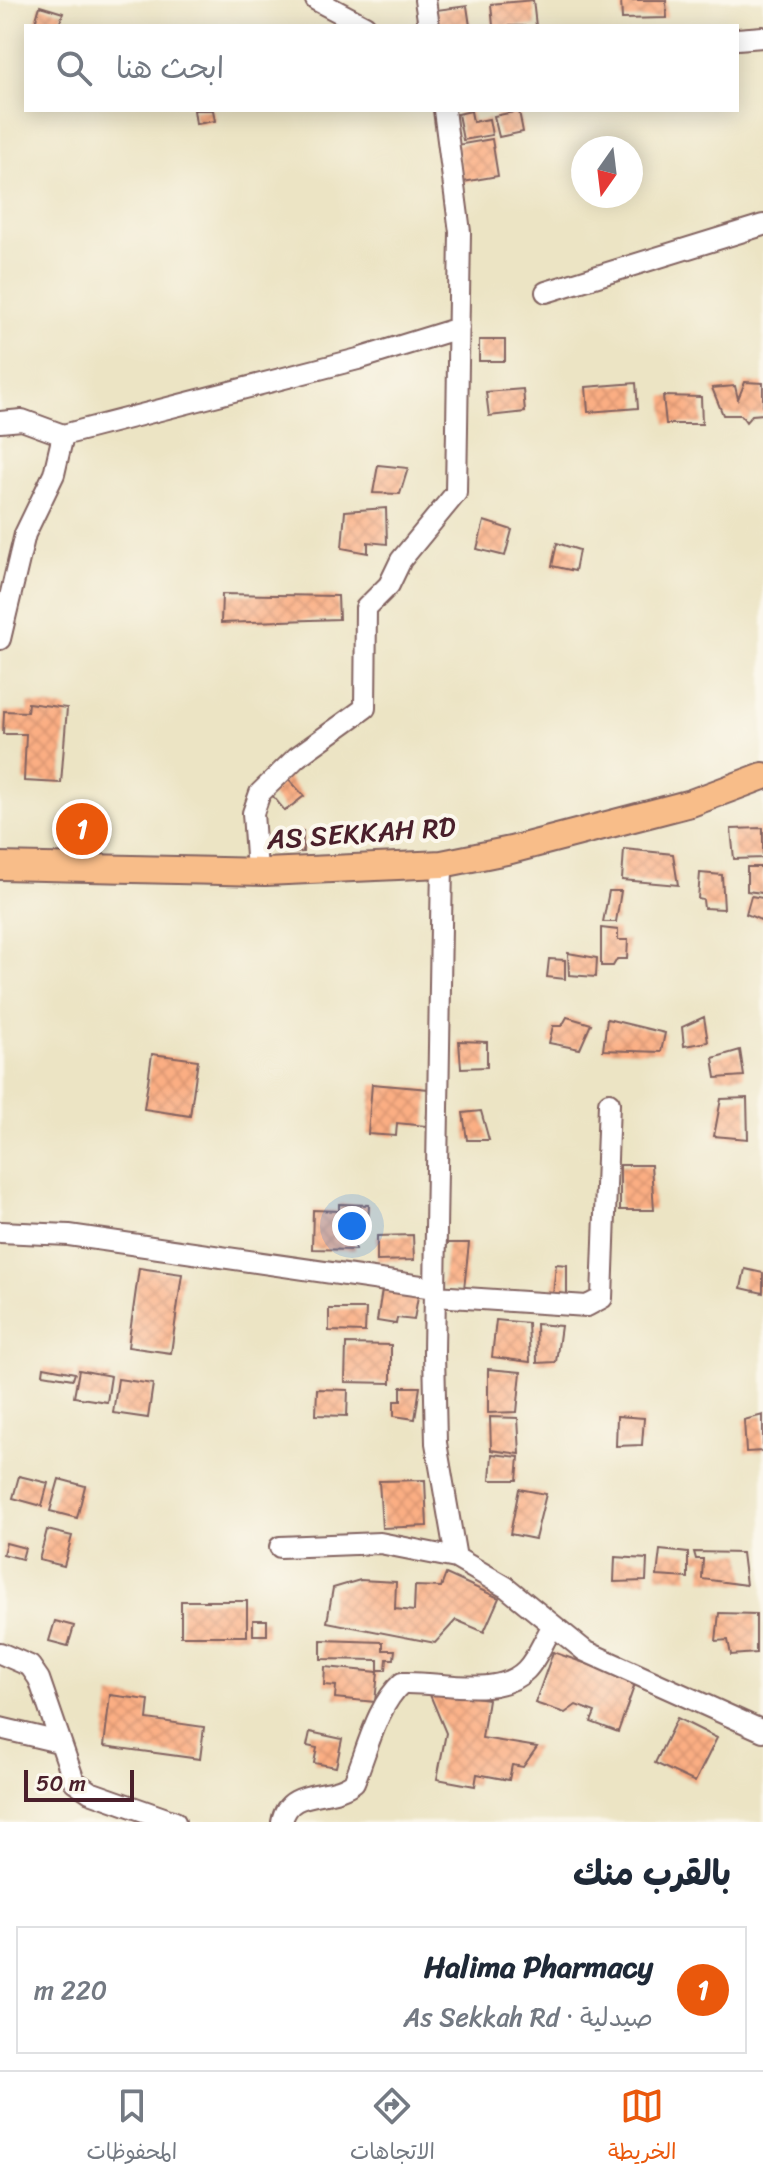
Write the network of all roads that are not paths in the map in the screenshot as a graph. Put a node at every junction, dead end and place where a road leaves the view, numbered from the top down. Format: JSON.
{"nodes":[{"id":1,"x":316,"y":0,"type":"edge"},
{"id":2,"x":425,"y":0,"type":"edge"},
{"id":3,"x":361,"y":24,"type":"edge"},
{"id":4,"x":429,"y":24,"type":"edge"},
{"id":5,"x":763,"y":37,"type":"edge"},
{"id":6,"x":739,"y":39,"type":"edge"},
{"id":7,"x":444,"y":112,"type":"edge"},
{"id":8,"x":763,"y":225,"type":"edge"},
{"id":9,"x":546,"y":292,"type":"dead end"},
{"id":10,"x":459,"y":328,"type":"junction"},
{"id":11,"x":0,"y":422,"type":"edge"},
{"id":12,"x":63,"y":435,"type":"junction"},
{"id":13,"x":0,"y":639,"type":"edge"},
{"id":14,"x":763,"y":776,"type":"edge"},
{"id":15,"x":442,"y":864,"type":"junction"},
{"id":16,"x":0,"y":866,"type":"edge"},
{"id":17,"x":257,"y":871,"type":"junction"},
{"id":18,"x":609,"y":1103,"type":"dead end"},
{"id":19,"x":0,"y":1232,"type":"edge"},
{"id":20,"x":435,"y":1292,"type":"junction"},
{"id":21,"x":280,"y":1547,"type":"dead end"},
{"id":22,"x":456,"y":1558,"type":"junction"},
{"id":23,"x":552,"y":1627,"type":"junction"},
{"id":24,"x":0,"y":1653,"type":"edge"},
{"id":25,"x":0,"y":1728,"type":"edge"},
{"id":26,"x":763,"y":1731,"type":"edge"},
{"id":27,"x":59,"y":1742,"type":"junction"},
{"id":28,"x":175,"y":1822,"type":"edge"},
{"id":29,"x":282,"y":1822,"type":"edge"}],
"edges":[{"from":1,"to":3,"type":"street"},
{"from":2,"to":4,"type":"street"},
{"from":5,"to":6,"type":"street"},
{"from":7,"to":10,"type":"street"},
{"from":8,"to":9,"type":"street"},
{"from":10,"to":12,"type":"street"},
{"from":10,"to":17,"type":"street"},
{"from":11,"to":12,"type":"street"},
{"from":12,"to":13,"type":"street"},
{"from":14,"to":15,"type":"main road","name":"AS SEKKAH RD"},
{"from":15,"to":17,"type":"main road","name":"AS SEKKAH RD"},
{"from":15,"to":20,"type":"street"},
{"from":16,"to":17,"type":"main road","name":"AS SEKKAH RD"},
{"from":18,"to":20,"type":"street"},
{"from":19,"to":20,"type":"street"},
{"from":20,"to":22,"type":"street"},
{"from":21,"to":22,"type":"street"},
{"from":22,"to":23,"type":"street"},
{"from":23,"to":26,"type":"street"},
{"from":23,"to":29,"type":"street"},
{"from":24,"to":27,"type":"street"},
{"from":25,"to":27,"type":"street"},
{"from":27,"to":28,"type":"street"}]}
